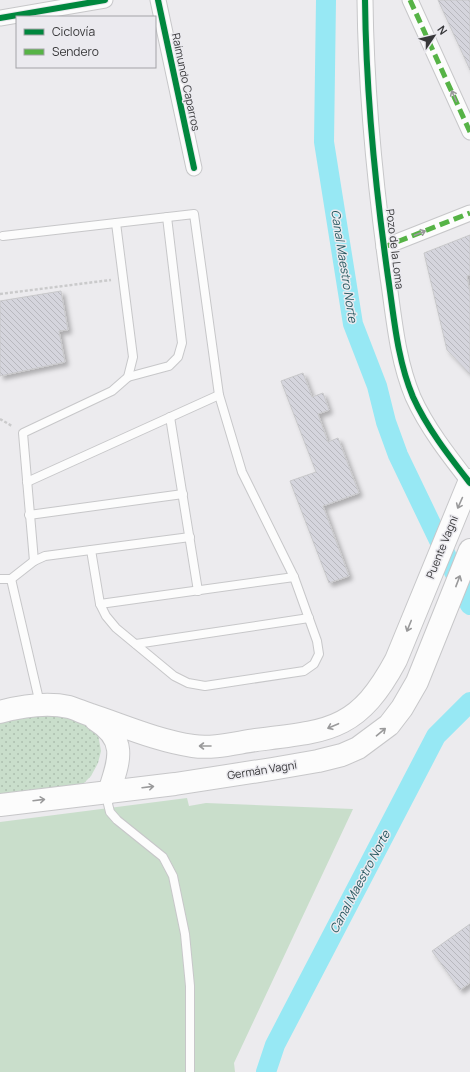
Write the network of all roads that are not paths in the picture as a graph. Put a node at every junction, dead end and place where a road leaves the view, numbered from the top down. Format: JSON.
{"nodes":[{"id":1,"x":105,"y":0,"type":"edge"},
{"id":2,"x":158,"y":0,"type":"edge"},
{"id":3,"x":364,"y":0,"type":"edge"},
{"id":4,"x":410,"y":0,"type":"edge"},
{"id":5,"x":0,"y":18,"type":"edge"},
{"id":6,"x":470,"y":132,"type":"edge"},
{"id":7,"x":194,"y":168,"type":"dead end"},
{"id":8,"x":470,"y":213,"type":"edge"},
{"id":9,"x":167,"y":217,"type":"junction"},
{"id":10,"x":116,"y":223,"type":"junction"},
{"id":11,"x":3,"y":236,"type":"dead end"},
{"id":12,"x":384,"y":247,"type":"junction"},
{"id":13,"x":128,"y":377,"type":"junction"},
{"id":14,"x":219,"y":395,"type":"junction"},
{"id":15,"x":170,"y":417,"type":"junction"},
{"id":16,"x":27,"y":482,"type":"junction"},
{"id":17,"x":470,"y":482,"type":"edge"},
{"id":18,"x":183,"y":494,"type":"junction"},
{"id":19,"x":30,"y":516,"type":"junction"},
{"id":20,"x":190,"y":537,"type":"junction"},
{"id":21,"x":91,"y":550,"type":"junction"},
{"id":22,"x":470,"y":550,"type":"edge"},
{"id":23,"x":34,"y":561,"type":"junction"},
{"id":24,"x":294,"y":577,"type":"junction"},
{"id":25,"x":0,"y":579,"type":"edge"},
{"id":26,"x":11,"y":579,"type":"junction"},
{"id":27,"x":198,"y":591,"type":"junction"},
{"id":28,"x":100,"y":604,"type":"junction"},
{"id":29,"x":309,"y":618,"type":"junction"},
{"id":30,"x":136,"y":644,"type":"junction"},
{"id":31,"x":40,"y":704,"type":"junction"},
{"id":32,"x":0,"y":712,"type":"edge"},
{"id":33,"x":87,"y":714,"type":"junction"},
{"id":34,"x":109,"y":792,"type":"junction"},
{"id":35,"x":0,"y":805,"type":"edge"},
{"id":36,"x":190,"y":1072,"type":"edge"}],
"edges":[{"from":1,"to":5,"type":"street"},
{"from":2,"to":7,"type":"street","name":"Raimundo Caparros"},
{"from":3,"to":12,"type":"street","name":"Pozo de la Loma"},
{"from":6,"to":4,"type":"street","one_way":true},
{"from":12,"to":8,"type":"street","one_way":true},
{"from":9,"to":10,"type":"lane"},
{"from":9,"to":13,"type":"lane"},
{"from":9,"to":14,"type":"lane"},
{"from":10,"to":11,"type":"lane"},
{"from":10,"to":13,"type":"lane"},
{"from":12,"to":17,"type":"street","name":"Pozo de la Loma"},
{"from":13,"to":16,"type":"lane"},
{"from":14,"to":15,"type":"lane"},
{"from":14,"to":24,"type":"lane"},
{"from":15,"to":16,"type":"lane"},
{"from":15,"to":18,"type":"lane"},
{"from":16,"to":19,"type":"lane"},
{"from":17,"to":33,"type":"main road","name":"Puente Vagni","one_way":true},
{"from":18,"to":19,"type":"lane"},
{"from":18,"to":20,"type":"lane"},
{"from":19,"to":23,"type":"lane"},
{"from":20,"to":21,"type":"lane"},
{"from":20,"to":27,"type":"lane"},
{"from":21,"to":23,"type":"lane"},
{"from":21,"to":28,"type":"lane"},
{"from":34,"to":22,"type":"main road","name":"Germán Vagni","one_way":true},
{"from":23,"to":26,"type":"lane"},
{"from":24,"to":27,"type":"lane"},
{"from":24,"to":29,"type":"lane"},
{"from":25,"to":26,"type":"lane"},
{"from":26,"to":31,"type":"lane"},
{"from":27,"to":28,"type":"lane"},
{"from":28,"to":30,"type":"lane"},
{"from":29,"to":30,"type":"lane"},
{"from":29,"to":30,"type":"lane"},
{"from":31,"to":32,"type":"main road"},
{"from":31,"to":33,"type":"main road"},
{"from":33,"to":34,"type":"main road"},
{"from":35,"to":34,"type":"main road","name":"Germán Vagni","one_way":true},
{"from":34,"to":36,"type":"lane"}]}
